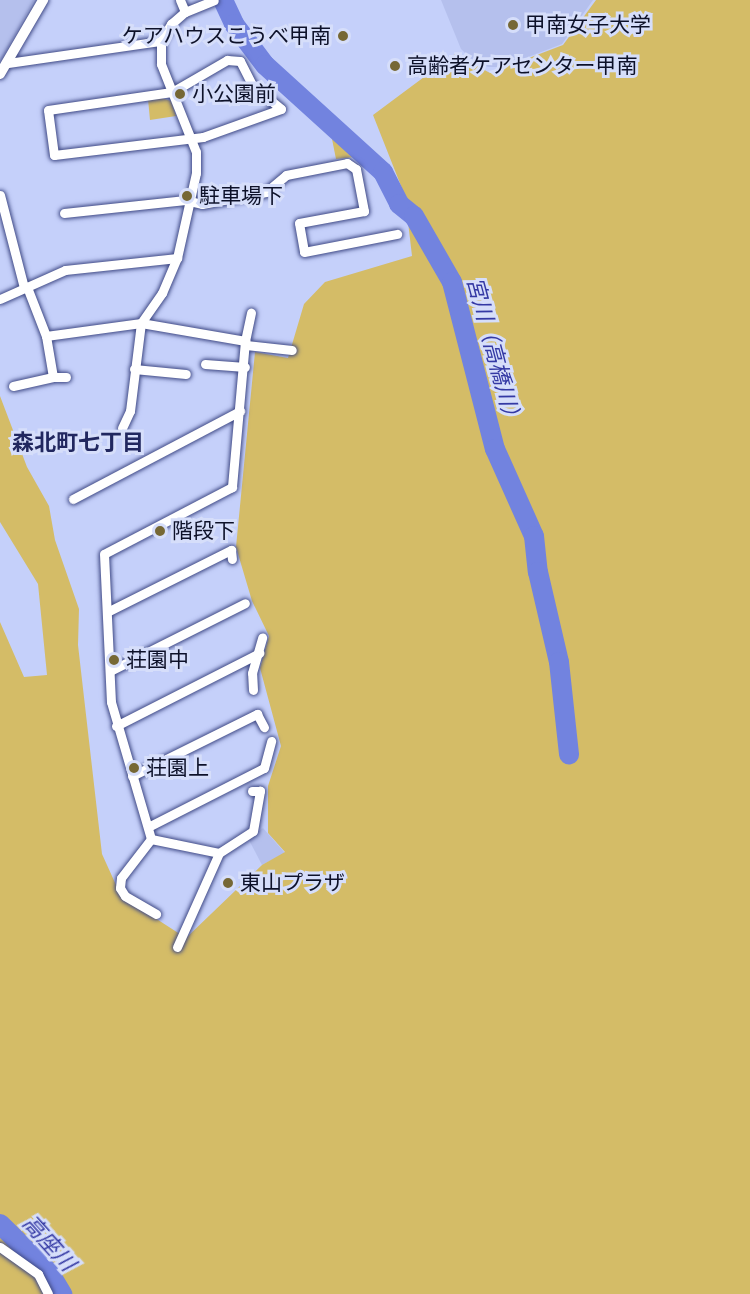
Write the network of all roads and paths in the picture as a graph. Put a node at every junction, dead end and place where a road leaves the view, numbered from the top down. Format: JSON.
{"nodes":[{"id":1,"x":43,"y":0,"type":"edge"},
{"id":2,"x":180,"y":0,"type":"edge"},
{"id":3,"x":213,"y":1,"type":"edge"},
{"id":4,"x":185,"y":12,"type":"junction"},
{"id":5,"x":162,"y":41,"type":"junction"},
{"id":6,"x":8,"y":63,"type":"junction"},
{"id":7,"x":0,"y":74,"type":"edge"},
{"id":8,"x":172,"y":92,"type":"junction"},
{"id":9,"x":190,"y":137,"type":"junction"},
{"id":10,"x":0,"y":195,"type":"edge"},
{"id":11,"x":192,"y":201,"type":"junction"},
{"id":12,"x":1,"y":206,"type":"edge"},
{"id":13,"x":64,"y":213,"type":"dead end"},
{"id":14,"x":397,"y":234,"type":"dead end"},
{"id":15,"x":10,"y":242,"type":"junction"},
{"id":16,"x":0,"y":248,"type":"edge"},
{"id":17,"x":177,"y":258,"type":"junction"},
{"id":18,"x":25,"y":287,"type":"junction"},
{"id":19,"x":0,"y":299,"type":"edge"},
{"id":20,"x":251,"y":313,"type":"dead end"},
{"id":21,"x":141,"y":323,"type":"junction"},
{"id":22,"x":46,"y":336,"type":"junction"},
{"id":23,"x":246,"y":343,"type":"junction"},
{"id":24,"x":292,"y":350,"type":"dead end"},
{"id":25,"x":205,"y":364,"type":"dead end"},
{"id":26,"x":245,"y":367,"type":"junction"},
{"id":27,"x":134,"y":369,"type":"junction"},
{"id":28,"x":186,"y":374,"type":"dead end"},
{"id":29,"x":53,"y":377,"type":"junction"},
{"id":30,"x":66,"y":377,"type":"dead end"},
{"id":31,"x":14,"y":386,"type":"dead end"},
{"id":32,"x":240,"y":411,"type":"junction"},
{"id":33,"x":122,"y":428,"type":"dead end"},
{"id":34,"x":73,"y":499,"type":"dead end"},
{"id":35,"x":232,"y":559,"type":"dead end"},
{"id":36,"x":246,"y":603,"type":"dead end"},
{"id":37,"x":107,"y":612,"type":"junction"},
{"id":38,"x":262,"y":637,"type":"dead end"},
{"id":39,"x":259,"y":653,"type":"junction"},
{"id":40,"x":110,"y":671,"type":"junction"},
{"id":41,"x":253,"y":690,"type":"dead end"},
{"id":42,"x":116,"y":726,"type":"junction"},
{"id":43,"x":264,"y":727,"type":"dead end"},
{"id":44,"x":271,"y":741,"type":"dead end"},
{"id":45,"x":132,"y":776,"type":"junction"},
{"id":46,"x":252,"y":791,"type":"dead end"},
{"id":47,"x":148,"y":827,"type":"junction"},
{"id":48,"x":151,"y":839,"type":"junction"},
{"id":49,"x":219,"y":852,"type":"junction"},
{"id":50,"x":156,"y":914,"type":"dead end"},
{"id":51,"x":177,"y":947,"type":"dead end"},
{"id":52,"x":0,"y":1247,"type":"edge"},
{"id":53,"x":48,"y":1294,"type":"edge"}],
"edges":[{"from":1,"to":6,"type":"street"},
{"from":2,"to":4,"type":"street"},
{"from":3,"to":4,"type":"street"},
{"from":4,"to":5,"type":"street"},
{"from":5,"to":6,"type":"street"},
{"from":5,"to":8,"type":"street"},
{"from":6,"to":7,"type":"street"},
{"from":8,"to":9,"type":"street"},
{"from":8,"to":9,"type":"street"},
{"from":8,"to":9,"type":"street"},
{"from":9,"to":11,"type":"street"},
{"from":10,"to":12,"type":"street"},
{"from":11,"to":13,"type":"street"},
{"from":11,"to":14,"type":"street"},
{"from":11,"to":17,"type":"street"},
{"from":12,"to":15,"type":"street"},
{"from":15,"to":16,"type":"street"},
{"from":15,"to":18,"type":"street"},
{"from":17,"to":18,"type":"street"},
{"from":17,"to":21,"type":"street"},
{"from":18,"to":19,"type":"street"},
{"from":18,"to":22,"type":"street"},
{"from":20,"to":23,"type":"street"},
{"from":21,"to":22,"type":"street"},
{"from":21,"to":23,"type":"street"},
{"from":21,"to":27,"type":"street"},
{"from":22,"to":29,"type":"street"},
{"from":23,"to":24,"type":"street"},
{"from":23,"to":26,"type":"street"},
{"from":25,"to":26,"type":"street"},
{"from":26,"to":32,"type":"street"},
{"from":27,"to":28,"type":"street"},
{"from":27,"to":33,"type":"street"},
{"from":29,"to":30,"type":"street"},
{"from":29,"to":31,"type":"street"},
{"from":32,"to":34,"type":"street"},
{"from":32,"to":37,"type":"street"},
{"from":35,"to":37,"type":"street"},
{"from":36,"to":40,"type":"street"},
{"from":37,"to":40,"type":"street"},
{"from":38,"to":39,"type":"street"},
{"from":39,"to":41,"type":"street"},
{"from":39,"to":42,"type":"street"},
{"from":40,"to":42,"type":"street"},
{"from":42,"to":45,"type":"street"},
{"from":43,"to":45,"type":"street"},
{"from":44,"to":47,"type":"street"},
{"from":45,"to":47,"type":"street"},
{"from":46,"to":49,"type":"street"},
{"from":47,"to":48,"type":"street"},
{"from":48,"to":49,"type":"street"},
{"from":48,"to":50,"type":"street"},
{"from":49,"to":51,"type":"street"},
{"from":52,"to":53,"type":"street"}]}
